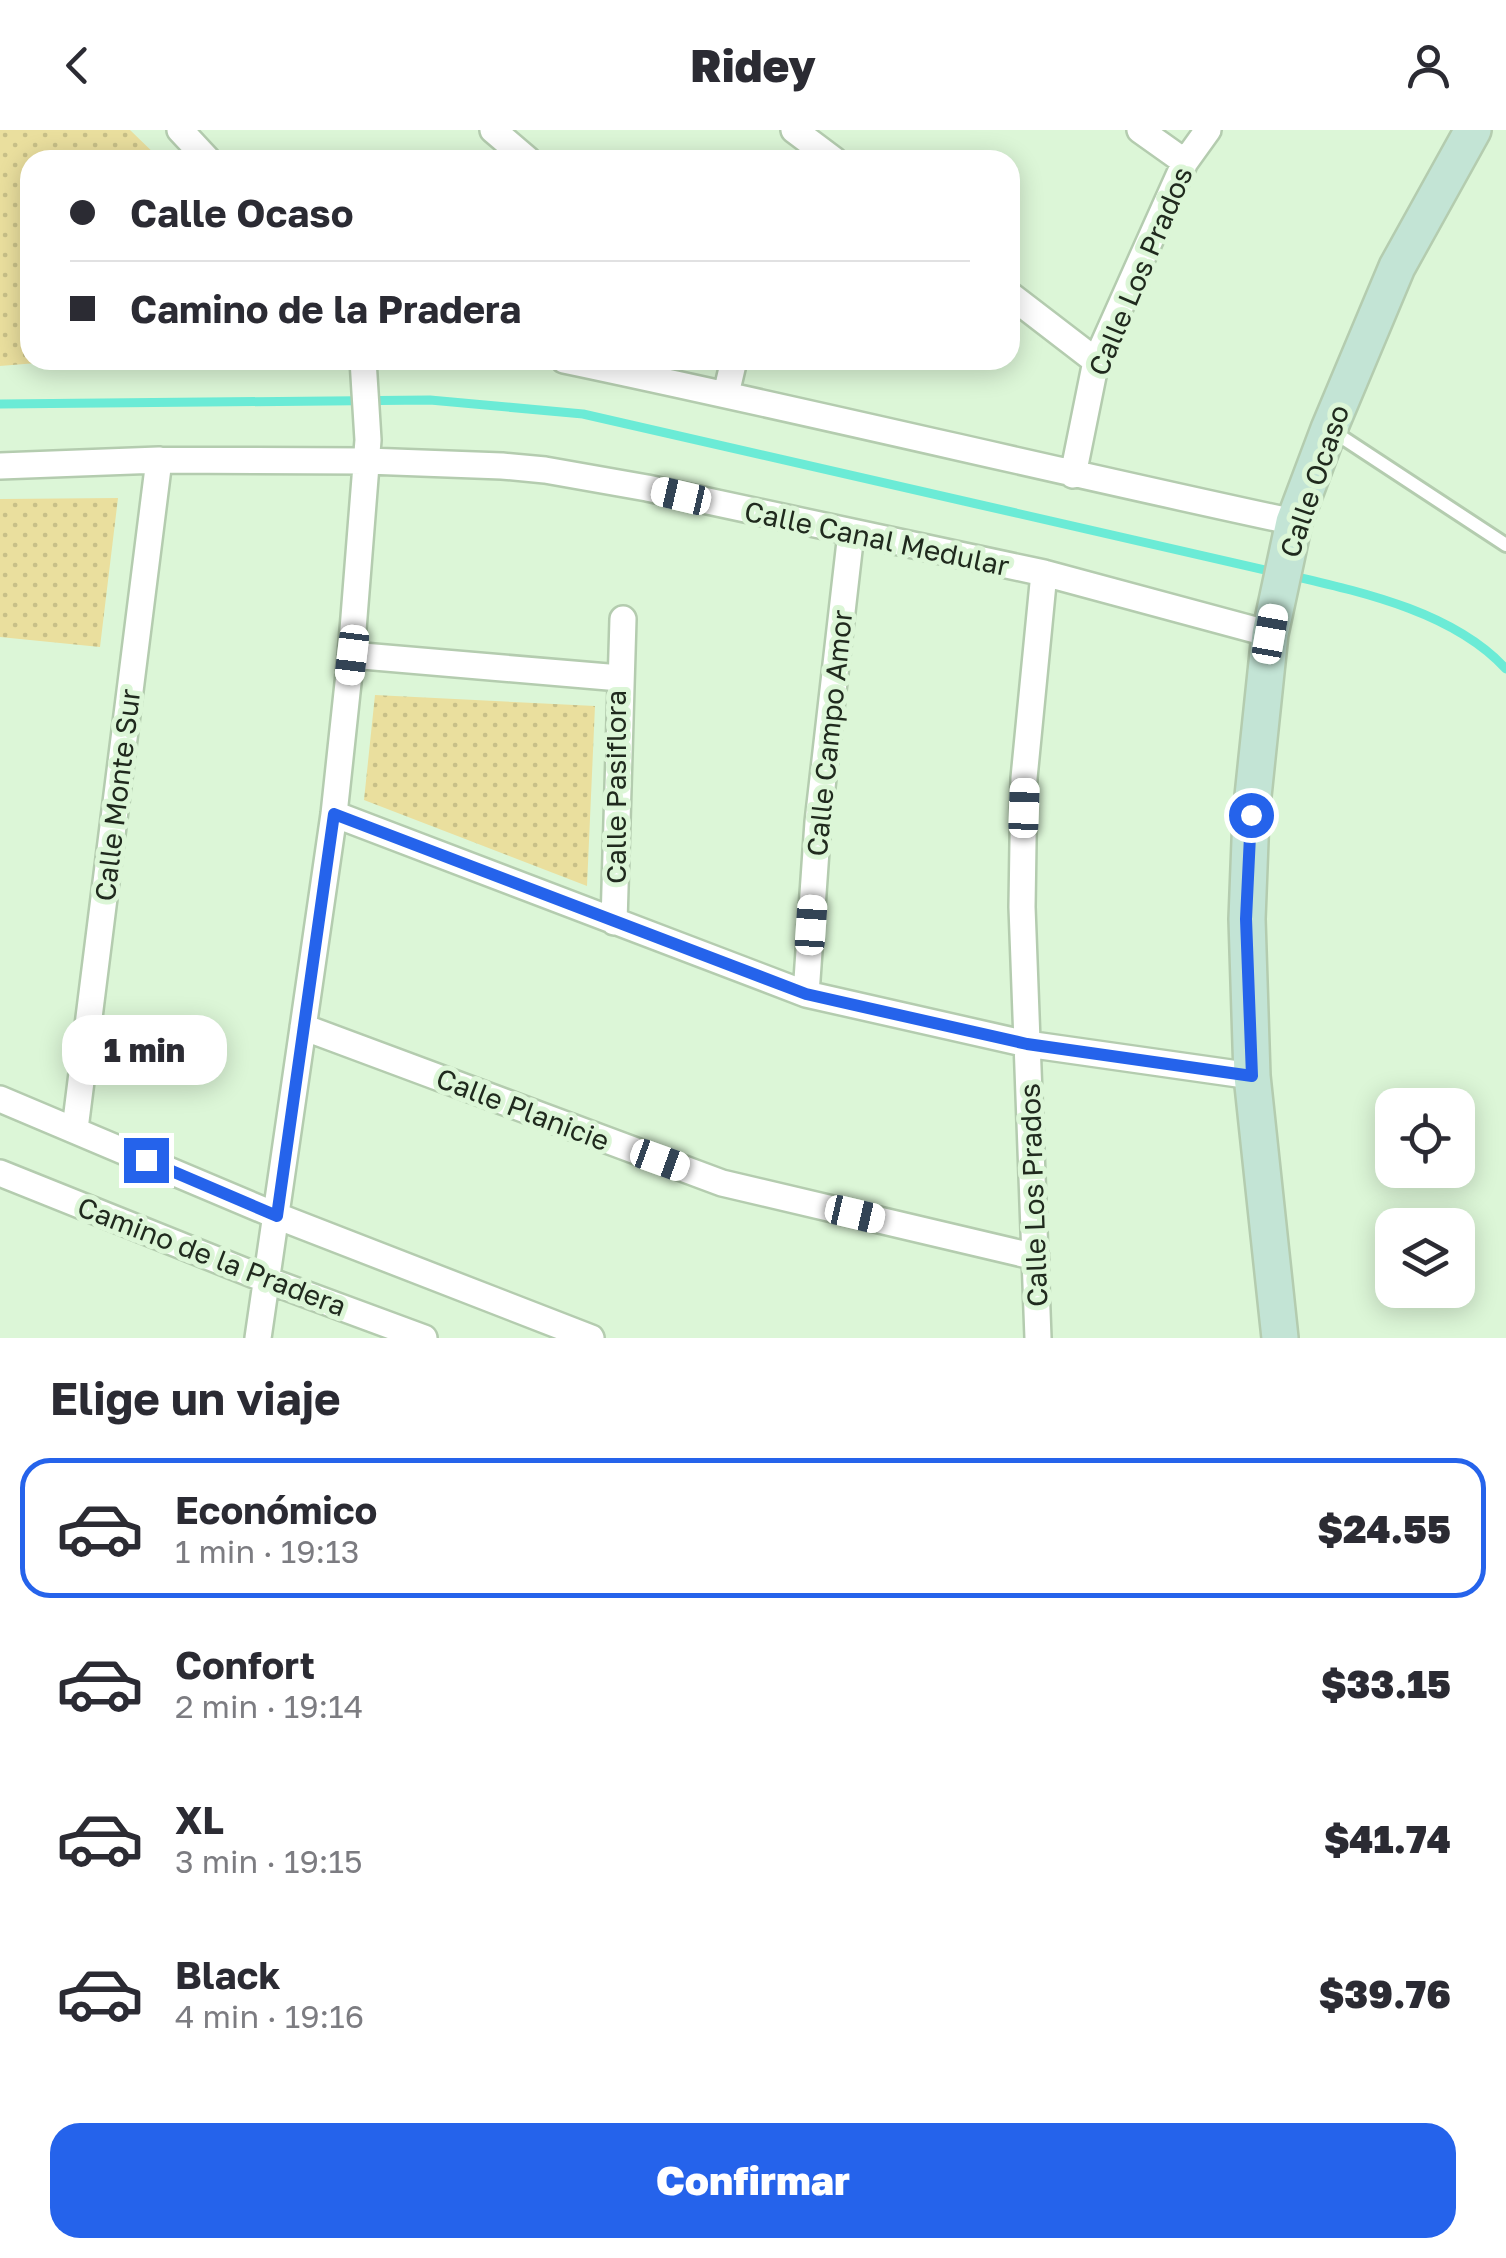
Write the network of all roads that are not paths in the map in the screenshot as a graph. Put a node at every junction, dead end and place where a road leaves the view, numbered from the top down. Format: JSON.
{"nodes":[{"id":1,"x":180,"y":130,"type":"edge"},
{"id":2,"x":494,"y":130,"type":"edge"},
{"id":3,"x":794,"y":130,"type":"edge"},
{"id":4,"x":1140,"y":130,"type":"edge"},
{"id":5,"x":1208,"y":130,"type":"edge"},
{"id":6,"x":1473,"y":130,"type":"edge"},
{"id":7,"x":199,"y":150,"type":"edge"},
{"id":8,"x":517,"y":150,"type":"edge"},
{"id":9,"x":821,"y":150,"type":"edge"},
{"id":10,"x":1186,"y":162,"type":"junction"},
{"id":11,"x":1020,"y":303,"type":"edge"},
{"id":12,"x":1096,"y":360,"type":"junction"},
{"id":13,"x":364,"y":370,"type":"edge"},
{"id":14,"x":612,"y":370,"type":"edge"},
{"id":15,"x":732,"y":370,"type":"edge"},
{"id":16,"x":726,"y":394,"type":"junction"},
{"id":17,"x":1329,"y":429,"type":"junction"},
{"id":18,"x":368,"y":451,"type":"junction"},
{"id":19,"x":159,"y":460,"type":"junction"},
{"id":20,"x":0,"y":466,"type":"edge"},
{"id":21,"x":1073,"y":475,"type":"junction"},
{"id":22,"x":850,"y":533,"type":"junction"},
{"id":23,"x":1292,"y":534,"type":"junction"},
{"id":24,"x":1506,"y":545,"type":"edge"},
{"id":25,"x":1044,"y":573,"type":"junction"},
{"id":26,"x":623,"y":619,"type":"dead end"},
{"id":27,"x":1272,"y":624,"type":"junction"},
{"id":28,"x":352,"y":655,"type":"junction"},
{"id":29,"x":620,"y":678,"type":"junction"},
{"id":30,"x":334,"y":814,"type":"junction"},
{"id":31,"x":614,"y":922,"type":"junction"},
{"id":32,"x":806,"y":994,"type":"junction"},
{"id":33,"x":303,"y":1027,"type":"junction"},
{"id":34,"x":1027,"y":1044,"type":"junction"},
{"id":35,"x":1252,"y":1076,"type":"junction"},
{"id":36,"x":0,"y":1099,"type":"edge"},
{"id":37,"x":75,"y":1129,"type":"junction"},
{"id":38,"x":0,"y":1172,"type":"edge"},
{"id":39,"x":277,"y":1216,"type":"junction"},
{"id":40,"x":1036,"y":1256,"type":"junction"},
{"id":41,"x":267,"y":1280,"type":"junction"},
{"id":42,"x":258,"y":1338,"type":"edge"},
{"id":43,"x":424,"y":1338,"type":"edge"},
{"id":44,"x":590,"y":1338,"type":"edge"},
{"id":45,"x":1038,"y":1338,"type":"edge"},
{"id":46,"x":1280,"y":1338,"type":"edge"}],
"edges":[{"from":1,"to":7,"type":"street"},
{"from":2,"to":8,"type":"street"},
{"from":3,"to":9,"type":"street"},
{"from":4,"to":10,"type":"street"},
{"from":5,"to":10,"type":"street","name":"Calle Los Prados"},
{"from":6,"to":17,"type":"street","name":"Calle Ocaso"},
{"from":10,"to":12,"type":"street","name":"Calle Los Prados"},
{"from":11,"to":12,"type":"street"},
{"from":12,"to":21,"type":"street","name":"Calle Los Prados"},
{"from":13,"to":18,"type":"street"},
{"from":14,"to":16,"type":"street"},
{"from":15,"to":16,"type":"street"},
{"from":16,"to":21,"type":"street"},
{"from":17,"to":23,"type":"street","name":"Calle Ocaso"},
{"from":17,"to":24,"type":"lane"},
{"from":18,"to":19,"type":"street","name":"Calle Canal Medular"},
{"from":18,"to":22,"type":"street","name":"Calle Canal Medular"},
{"from":18,"to":28,"type":"street"},
{"from":19,"to":20,"type":"street","name":"Calle Canal Medular"},
{"from":19,"to":37,"type":"street","name":"Calle Monte Sur"},
{"from":21,"to":23,"type":"street"},
{"from":22,"to":25,"type":"street","name":"Calle Canal Medular"},
{"from":22,"to":32,"type":"street","name":"Calle Campo Amor"},
{"from":23,"to":27,"type":"street","name":"Calle Ocaso"},
{"from":25,"to":27,"type":"street","name":"Calle Canal Medular"},
{"from":25,"to":34,"type":"street","name":"Calle Los Prados"},
{"from":26,"to":29,"type":"street"},
{"from":27,"to":35,"type":"street","name":"Calle Ocaso"},
{"from":28,"to":29,"type":"street","name":"Calle Pasiflora"},
{"from":28,"to":30,"type":"street"},
{"from":29,"to":31,"type":"street","name":"Calle Pasiflora"},
{"from":30,"to":31,"type":"street"},
{"from":30,"to":33,"type":"street"},
{"from":31,"to":32,"type":"street"},
{"from":32,"to":34,"type":"street"},
{"from":33,"to":39,"type":"street"},
{"from":33,"to":40,"type":"street","name":"Calle Planicie"},
{"from":34,"to":35,"type":"street"},
{"from":34,"to":40,"type":"street","name":"Calle Los Prados"},
{"from":35,"to":46,"type":"street","name":"Calle Ocaso"},
{"from":36,"to":37,"type":"street"},
{"from":37,"to":39,"type":"street"},
{"from":38,"to":41,"type":"street","name":"Camino de la Pradera"},
{"from":39,"to":41,"type":"street"},
{"from":39,"to":44,"type":"street"},
{"from":40,"to":45,"type":"street","name":"Calle Los Prados"},
{"from":41,"to":42,"type":"street"},
{"from":41,"to":43,"type":"street","name":"Camino de la Pradera"}]}
